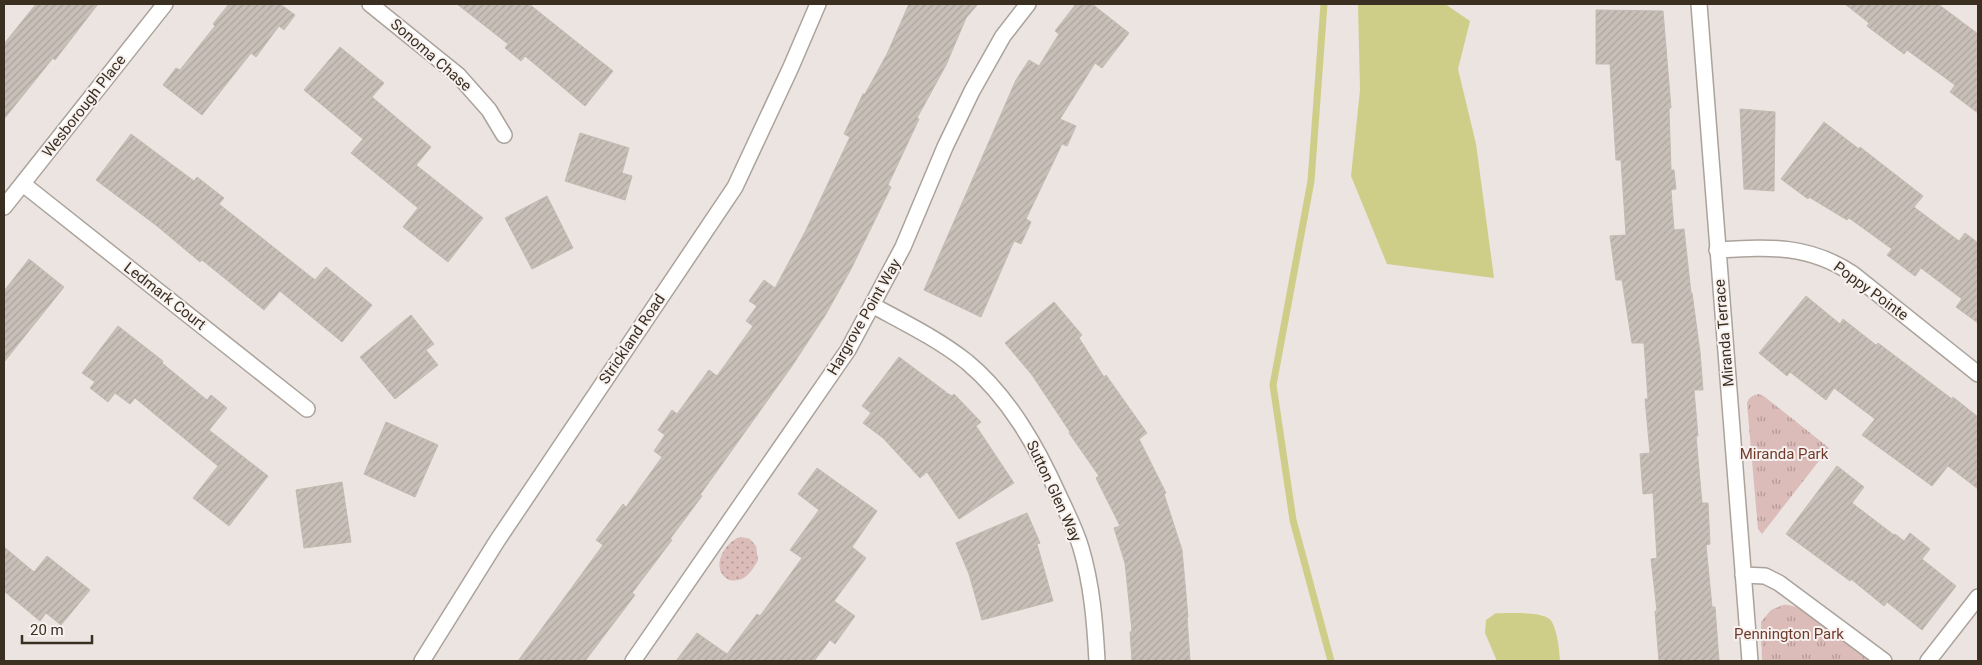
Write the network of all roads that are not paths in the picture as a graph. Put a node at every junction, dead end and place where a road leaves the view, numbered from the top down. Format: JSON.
{"nodes":[{"id":1,"x":165,"y":4,"type":"edge"},
{"id":2,"x":370,"y":4,"type":"edge"},
{"id":3,"x":818,"y":4,"type":"edge"},
{"id":4,"x":1028,"y":4,"type":"edge"},
{"id":5,"x":1699,"y":4,"type":"edge"},
{"id":6,"x":504,"y":135,"type":"dead end"},
{"id":7,"x":23,"y":184,"type":"junction"},
{"id":8,"x":4,"y":207,"type":"edge"},
{"id":9,"x":1717,"y":250,"type":"junction"},
{"id":10,"x":872,"y":306,"type":"junction"},
{"id":11,"x":1978,"y":374,"type":"edge"},
{"id":12,"x":307,"y":409,"type":"dead end"},
{"id":13,"x":1743,"y":575,"type":"junction"},
{"id":14,"x":1978,"y":598,"type":"edge"},
{"id":15,"x":422,"y":661,"type":"edge"},
{"id":16,"x":633,"y":661,"type":"edge"},
{"id":17,"x":1097,"y":661,"type":"edge"},
{"id":18,"x":1750,"y":661,"type":"edge"},
{"id":19,"x":1884,"y":661,"type":"edge"},
{"id":20,"x":1928,"y":661,"type":"edge"}],
"edges":[{"from":1,"to":7,"type":"street","name":"Wesborough Place"},
{"from":2,"to":6,"type":"street","name":"Sonoma Chase"},
{"from":3,"to":15,"type":"street","name":"Strickland Road"},
{"from":4,"to":10,"type":"street","name":"Hargrove Point Way"},
{"from":5,"to":9,"type":"street","name":"Miranda Terrace"},
{"from":7,"to":8,"type":"street","name":"Wesborough Place"},
{"from":7,"to":12,"type":"street","name":"Ledmark Court"},
{"from":9,"to":11,"type":"street","name":"Poppy Pointe"},
{"from":9,"to":13,"type":"street","name":"Miranda Terrace"},
{"from":10,"to":16,"type":"street","name":"Hargrove Point Way"},
{"from":10,"to":17,"type":"street","name":"Sutton Glen Way"},
{"from":13,"to":18,"type":"street","name":"Miranda Terrace"},
{"from":13,"to":19,"type":"street"},
{"from":14,"to":20,"type":"street"}]}
